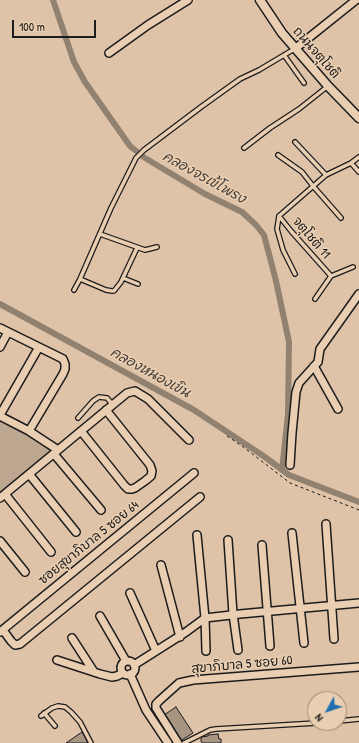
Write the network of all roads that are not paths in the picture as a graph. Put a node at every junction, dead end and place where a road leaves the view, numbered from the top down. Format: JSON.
{"nodes":[{"id":1,"x":188,"y":0,"type":"edge"},
{"id":2,"x":260,"y":0,"type":"edge"},
{"id":3,"x":356,"y":0,"type":"edge"},
{"id":4,"x":296,"y":48,"type":"junction"},
{"id":5,"x":109,"y":52,"type":"dead end"},
{"id":6,"x":284,"y":56,"type":"junction"},
{"id":7,"x":304,"y":83,"type":"dead end"},
{"id":8,"x":328,"y":86,"type":"junction"},
{"id":9,"x":359,"y":118,"type":"edge"},
{"id":10,"x":295,"y":142,"type":"dead end"},
{"id":11,"x":244,"y":148,"type":"dead end"},
{"id":12,"x":278,"y":155,"type":"dead end"},
{"id":13,"x":359,"y":157,"type":"edge"},
{"id":14,"x":351,"y":164,"type":"junction"},
{"id":15,"x":359,"y":172,"type":"edge"},
{"id":16,"x":326,"y":175,"type":"junction"},
{"id":17,"x":313,"y":186,"type":"junction"},
{"id":18,"x":279,"y":216,"type":"junction"},
{"id":19,"x":341,"y":218,"type":"dead end"},
{"id":20,"x":100,"y":234,"type":"junction"},
{"id":21,"x":157,"y":247,"type":"dead end"},
{"id":22,"x":137,"y":248,"type":"junction"},
{"id":23,"x":353,"y":267,"type":"dead end"},
{"id":24,"x":295,"y":274,"type":"dead end"},
{"id":25,"x":331,"y":276,"type":"junction"},
{"id":26,"x":123,"y":278,"type":"junction"},
{"id":27,"x":80,"y":280,"type":"junction"},
{"id":28,"x":138,"y":284,"type":"dead end"},
{"id":29,"x":74,"y":290,"type":"dead end"},
{"id":30,"x":359,"y":294,"type":"edge"},
{"id":31,"x":315,"y":298,"type":"dead end"},
{"id":32,"x":0,"y":328,"type":"edge"},
{"id":33,"x":8,"y":332,"type":"junction"},
{"id":34,"x":0,"y":347,"type":"edge"},
{"id":35,"x":39,"y":347,"type":"junction"},
{"id":36,"x":314,"y":366,"type":"junction"},
{"id":37,"x":113,"y":404,"type":"junction"},
{"id":38,"x":338,"y":409,"type":"dead end"},
{"id":39,"x":106,"y":410,"type":"junction"},
{"id":40,"x":0,"y":416,"type":"edge"},
{"id":41,"x":78,"y":418,"type":"dead end"},
{"id":42,"x":81,"y":431,"type":"junction"},
{"id":43,"x":29,"y":432,"type":"junction"},
{"id":44,"x":189,"y":440,"type":"dead end"},
{"id":45,"x":56,"y":452,"type":"junction"},
{"id":46,"x":290,"y":465,"type":"dead end"},
{"id":47,"x":194,"y":473,"type":"dead end"},
{"id":48,"x":29,"y":474,"type":"junction"},
{"id":49,"x":2,"y":496,"type":"edge"},
{"id":50,"x":200,"y":497,"type":"dead end"},
{"id":51,"x":101,"y":510,"type":"dead end"},
{"id":52,"x":326,"y":524,"type":"dead end"},
{"id":53,"x":76,"y":532,"type":"dead end"},
{"id":54,"x":292,"y":533,"type":"dead end"},
{"id":55,"x":197,"y":535,"type":"dead end"},
{"id":56,"x":228,"y":540,"type":"dead end"},
{"id":57,"x":0,"y":541,"type":"edge"},
{"id":58,"x":262,"y":545,"type":"dead end"},
{"id":59,"x":51,"y":552,"type":"dead end"},
{"id":60,"x":161,"y":565,"type":"dead end"},
{"id":61,"x":25,"y":572,"type":"dead end"},
{"id":62,"x":130,"y":594,"type":"dead end"},
{"id":63,"x":359,"y":603,"type":"edge"},
{"id":64,"x":332,"y":606,"type":"junction"},
{"id":65,"x":300,"y":608,"type":"junction"},
{"id":66,"x":266,"y":611,"type":"junction"},
{"id":67,"x":233,"y":614,"type":"junction"},
{"id":68,"x":100,"y":616,"type":"dead end"},
{"id":69,"x":205,"y":618,"type":"junction"},
{"id":70,"x":1,"y":631,"type":"edge"},
{"id":71,"x":180,"y":636,"type":"junction"},
{"id":72,"x":72,"y":638,"type":"dead end"},
{"id":73,"x":334,"y":639,"type":"dead end"},
{"id":74,"x":304,"y":643,"type":"dead end"},
{"id":75,"x":270,"y":646,"type":"dead end"},
{"id":76,"x":238,"y":650,"type":"dead end"},
{"id":77,"x":156,"y":651,"type":"junction"},
{"id":78,"x":206,"y":651,"type":"dead end"},
{"id":79,"x":56,"y":660,"type":"dead end"},
{"id":80,"x":126,"y":661,"type":"junction"},
{"id":81,"x":134,"y":665,"type":"junction"},
{"id":82,"x":359,"y":667,"type":"edge"},
{"id":83,"x":94,"y":672,"type":"junction"},
{"id":84,"x":127,"y":674,"type":"junction"},
{"id":85,"x":359,"y":719,"type":"edge"},
{"id":86,"x":347,"y":720,"type":"edge"},
{"id":87,"x":307,"y":724,"type":"edge"},
{"id":88,"x":55,"y":726,"type":"dead end"},
{"id":89,"x":91,"y":743,"type":"edge"},
{"id":90,"x":168,"y":743,"type":"edge"},
{"id":91,"x":178,"y":743,"type":"edge"},
{"id":92,"x":184,"y":743,"type":"edge"}],
"edges":[{"from":1,"to":5,"type":"street"},
{"from":2,"to":4,"type":"street","name":"ถนนจตุโชติ"},
{"from":3,"to":4,"type":"street"},
{"from":4,"to":6,"type":"lane"},
{"from":4,"to":8,"type":"street","name":"ถนนจตุโชติ"},
{"from":6,"to":7,"type":"lane"},
{"from":6,"to":20,"type":"lane"},
{"from":8,"to":9,"type":"street","name":"ถนนจตุโชติ"},
{"from":8,"to":11,"type":"lane"},
{"from":10,"to":16,"type":"lane"},
{"from":12,"to":17,"type":"lane"},
{"from":13,"to":14,"type":"lane","name":"จตุโชติ 11"},
{"from":14,"to":15,"type":"lane"},
{"from":14,"to":16,"type":"lane","name":"จตุโชติ 11"},
{"from":16,"to":17,"type":"lane","name":"จตุโชติ 11"},
{"from":17,"to":18,"type":"lane","name":"จตุโชติ 11"},
{"from":17,"to":19,"type":"lane"},
{"from":18,"to":24,"type":"lane"},
{"from":18,"to":25,"type":"lane","name":"จตุโชติ 11"},
{"from":20,"to":22,"type":"lane"},
{"from":20,"to":27,"type":"lane"},
{"from":21,"to":22,"type":"lane"},
{"from":22,"to":26,"type":"lane"},
{"from":23,"to":25,"type":"lane","name":"จตุโชติ 11"},
{"from":25,"to":31,"type":"lane"},
{"from":26,"to":27,"type":"lane"},
{"from":26,"to":28,"type":"lane"},
{"from":27,"to":29,"type":"lane"},
{"from":30,"to":36,"type":"street"},
{"from":32,"to":33,"type":"street"},
{"from":33,"to":34,"type":"street"},
{"from":33,"to":35,"type":"street"},
{"from":35,"to":40,"type":"street"},
{"from":35,"to":43,"type":"street"},
{"from":36,"to":38,"type":"street"},
{"from":36,"to":46,"type":"street"},
{"from":37,"to":39,"type":"street"},
{"from":37,"to":41,"type":"lane"},
{"from":37,"to":44,"type":"street"},
{"from":39,"to":42,"type":"street"},
{"from":39,"to":42,"type":"street"},
{"from":40,"to":43,"type":"street"},
{"from":42,"to":45,"type":"street"},
{"from":43,"to":45,"type":"street"},
{"from":45,"to":48,"type":"street"},
{"from":45,"to":51,"type":"street"},
{"from":47,"to":70,"type":"street","name":"ซอยสุขาภิบาล 5 ซอย 64"},
{"from":48,"to":49,"type":"street"},
{"from":48,"to":53,"type":"street"},
{"from":49,"to":59,"type":"street"},
{"from":50,"to":70,"type":"street"},
{"from":52,"to":64,"type":"street"},
{"from":54,"to":65,"type":"street"},
{"from":55,"to":69,"type":"street"},
{"from":56,"to":67,"type":"street"},
{"from":57,"to":61,"type":"street"},
{"from":58,"to":66,"type":"street"},
{"from":60,"to":71,"type":"street"},
{"from":62,"to":77,"type":"street"},
{"from":63,"to":64,"type":"street"},
{"from":64,"to":65,"type":"street"},
{"from":64,"to":73,"type":"street"},
{"from":65,"to":66,"type":"street"},
{"from":65,"to":74,"type":"street"},
{"from":66,"to":67,"type":"street"},
{"from":66,"to":75,"type":"street"},
{"from":67,"to":69,"type":"street"},
{"from":67,"to":76,"type":"street"},
{"from":68,"to":80,"type":"street"},
{"from":69,"to":71,"type":"street"},
{"from":69,"to":78,"type":"street"},
{"from":71,"to":77,"type":"street"},
{"from":72,"to":83,"type":"street"},
{"from":77,"to":81,"type":"street"},
{"from":79,"to":83,"type":"street"},
{"from":80,"to":81,"type":"street"},
{"from":80,"to":84,"type":"street"},
{"from":81,"to":84,"type":"street"},
{"from":82,"to":91,"type":"street","name":"สุขาภิบาล 5 ซอย 60"},
{"from":83,"to":84,"type":"street"},
{"from":84,"to":90,"type":"street"},
{"from":85,"to":86,"type":"lane"},
{"from":87,"to":92,"type":"lane"},
{"from":88,"to":89,"type":"lane"}]}
